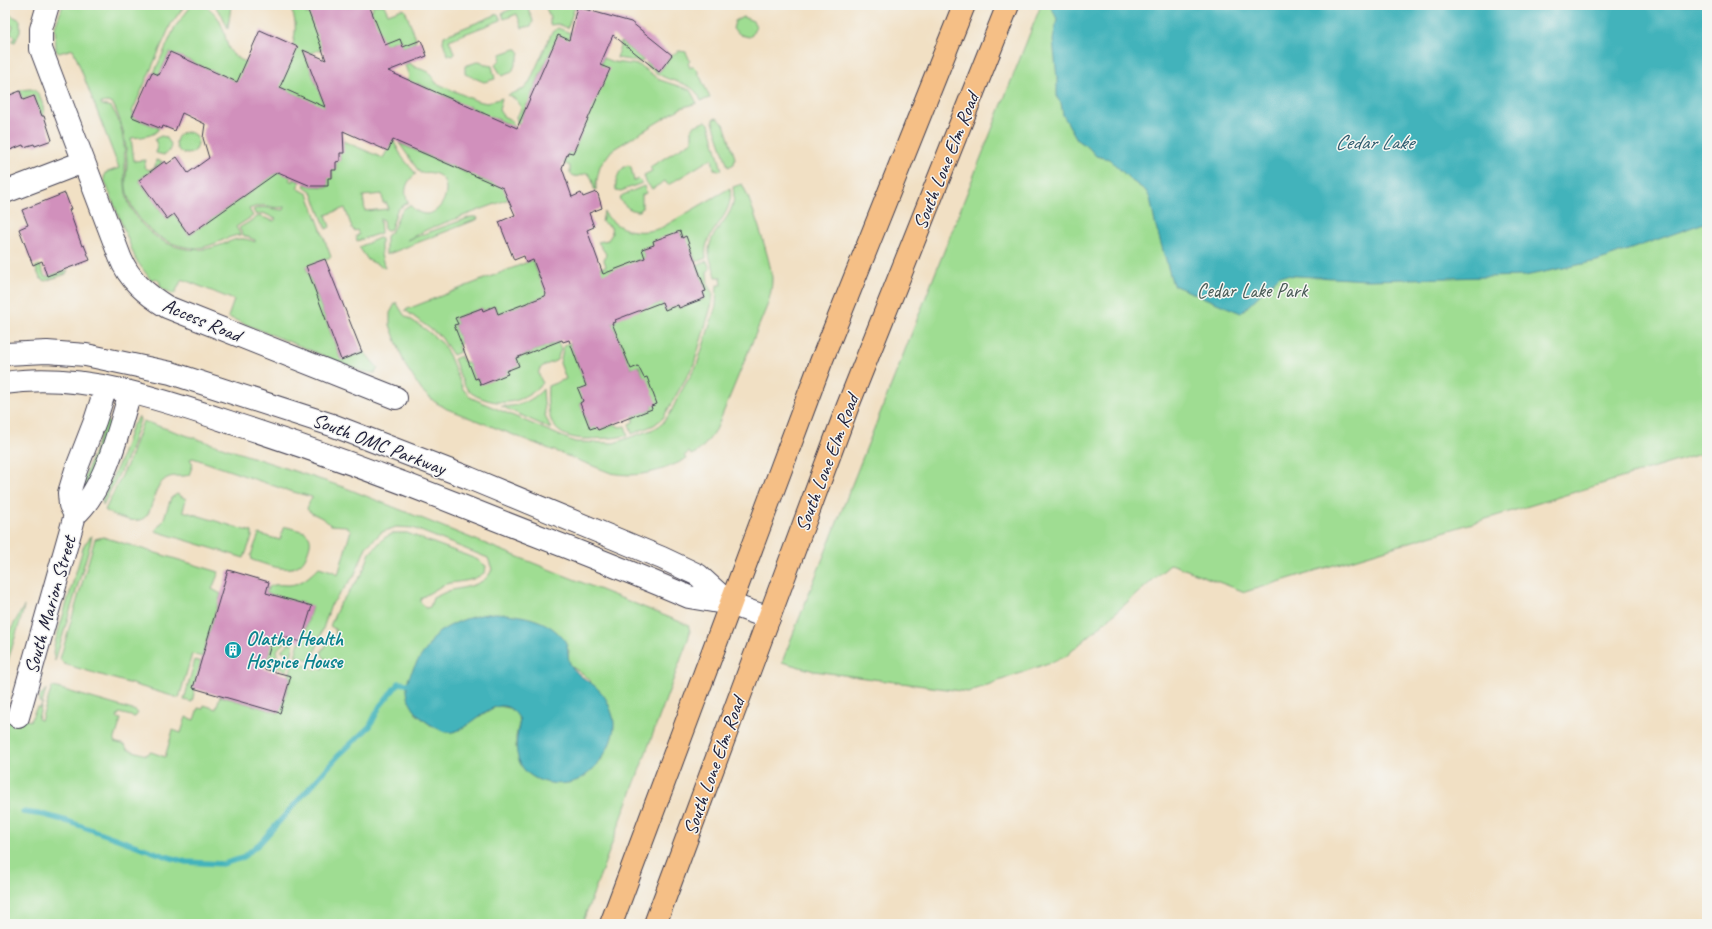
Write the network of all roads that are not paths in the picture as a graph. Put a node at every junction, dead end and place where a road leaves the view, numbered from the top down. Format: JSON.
{"nodes":[{"id":1,"x":48,"y":5,"type":"edge"},
{"id":2,"x":964,"y":5,"type":"edge"},
{"id":3,"x":1008,"y":5,"type":"edge"},
{"id":4,"x":83,"y":162,"type":"junction"},
{"id":5,"x":5,"y":192,"type":"edge"},
{"id":6,"x":5,"y":354,"type":"edge"},
{"id":7,"x":5,"y":383,"type":"edge"},
{"id":8,"x":106,"y":387,"type":"junction"},
{"id":9,"x":130,"y":392,"type":"junction"},
{"id":10,"x":396,"y":398,"type":"dead end"},
{"id":11,"x":75,"y":515,"type":"junction"},
{"id":12,"x":730,"y":604,"type":"junction"},
{"id":13,"x":768,"y":618,"type":"junction"},
{"id":14,"x":18,"y":717,"type":"dead end"},
{"id":15,"x":612,"y":924,"type":"edge"},
{"id":16,"x":655,"y":924,"type":"edge"}],
"edges":[{"from":1,"to":4,"type":"street","name":"Access Road"},
{"from":2,"to":12,"type":"main road","name":"South Lone Elm Road"},
{"from":3,"to":13,"type":"main road","name":"South Lone Elm Road"},
{"from":4,"to":5,"type":"street"},
{"from":4,"to":10,"type":"street","name":"Access Road"},
{"from":6,"to":12,"type":"street","name":"South OMC Parkway"},
{"from":7,"to":8,"type":"street","name":"South OMC Parkway"},
{"from":8,"to":9,"type":"street","name":"South OMC Parkway"},
{"from":8,"to":11,"type":"street","name":"South Marion Street"},
{"from":9,"to":11,"type":"street","name":"South Marion Street"},
{"from":9,"to":12,"type":"street","name":"South OMC Parkway"},
{"from":11,"to":14,"type":"street","name":"South Marion Street"},
{"from":12,"to":13,"type":"street","name":"South OMC Parkway"},
{"from":12,"to":15,"type":"main road","name":"South Lone Elm Road"},
{"from":13,"to":16,"type":"main road","name":"South Lone Elm Road"}]}
